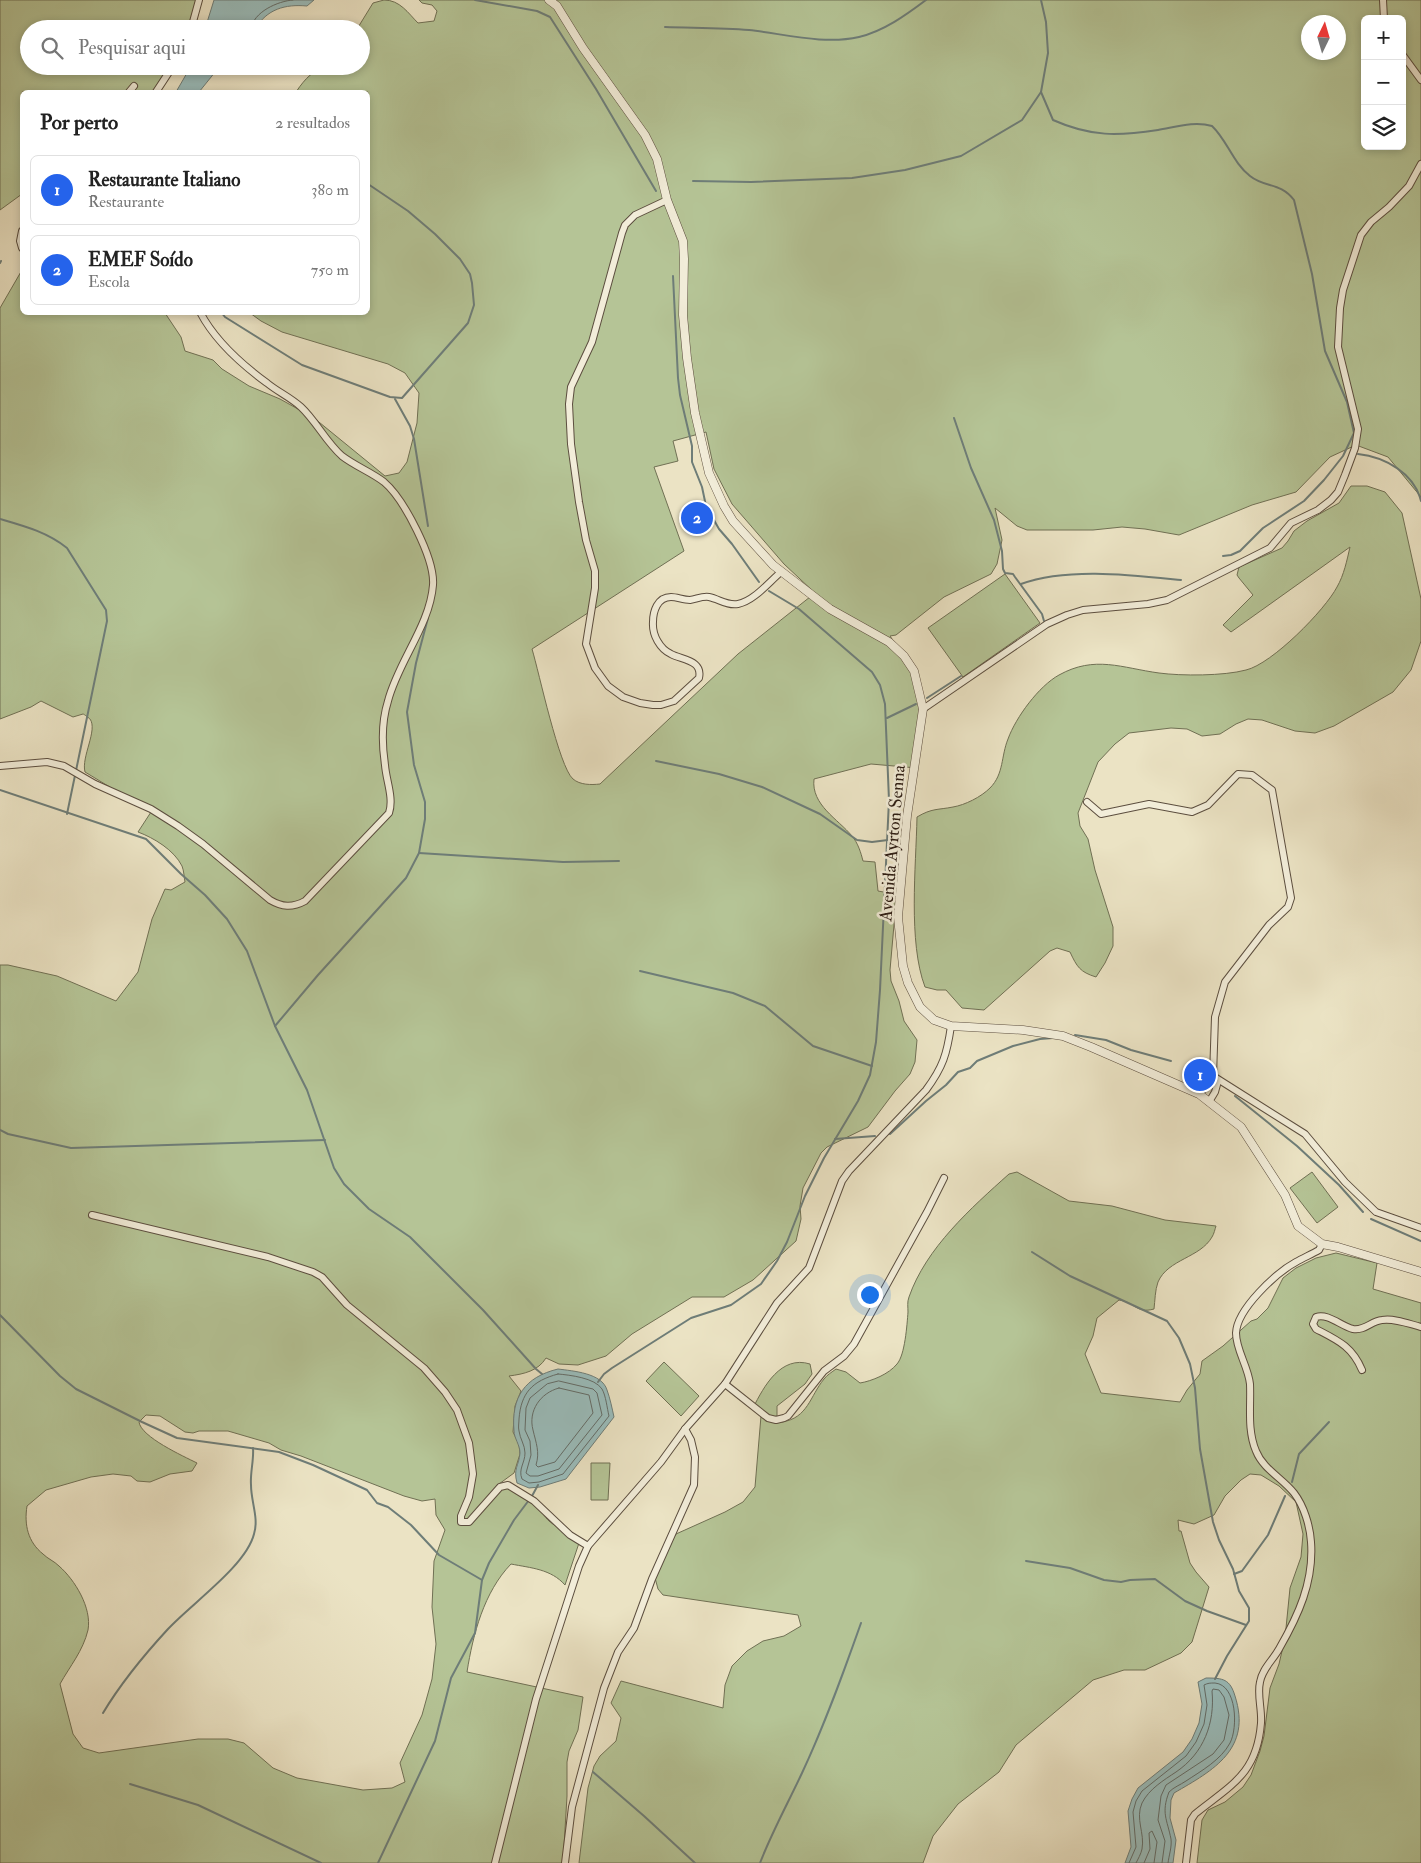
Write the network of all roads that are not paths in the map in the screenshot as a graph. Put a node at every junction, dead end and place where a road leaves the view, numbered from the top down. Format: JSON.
{"nodes":[{"id":1,"x":199,"y":0,"type":"edge"},
{"id":2,"x":549,"y":0,"type":"edge"},
{"id":3,"x":1383,"y":0,"type":"edge"},
{"id":4,"x":1384,"y":15,"type":"edge"},
{"id":5,"x":193,"y":20,"type":"edge"},
{"id":6,"x":1406,"y":59,"type":"edge"},
{"id":7,"x":167,"y":75,"type":"edge"},
{"id":8,"x":1421,"y":80,"type":"edge"},
{"id":9,"x":134,"y":86,"type":"dead end"},
{"id":10,"x":131,"y":90,"type":"edge"},
{"id":11,"x":157,"y":90,"type":"edge"},
{"id":12,"x":1421,"y":164,"type":"edge"},
{"id":13,"x":667,"y":200,"type":"junction"},
{"id":14,"x":202,"y":315,"type":"edge"},
{"id":15,"x":781,"y":572,"type":"junction"},
{"id":16,"x":923,"y":709,"type":"junction"},
{"id":17,"x":0,"y":766,"type":"edge"},
{"id":18,"x":1087,"y":802,"type":"dead end"},
{"id":19,"x":951,"y":1026,"type":"junction"},
{"id":20,"x":1218,"y":1081,"type":"junction"},
{"id":21,"x":1199,"y":1094,"type":"junction"},
{"id":22,"x":1209,"y":1102,"type":"junction"},
{"id":23,"x":944,"y":1178,"type":"dead end"},
{"id":24,"x":92,"y":1215,"type":"dead end"},
{"id":25,"x":1421,"y":1228,"type":"edge"},
{"id":26,"x":1322,"y":1244,"type":"junction"},
{"id":27,"x":1420,"y":1272,"type":"edge"},
{"id":28,"x":1421,"y":1326,"type":"edge"},
{"id":29,"x":1362,"y":1370,"type":"dead end"},
{"id":30,"x":725,"y":1384,"type":"junction"},
{"id":31,"x":685,"y":1429,"type":"junction"},
{"id":32,"x":588,"y":1546,"type":"junction"},
{"id":33,"x":495,"y":1863,"type":"edge"},
{"id":34,"x":565,"y":1863,"type":"edge"},
{"id":35,"x":1186,"y":1863,"type":"edge"}],
"edges":[{"from":1,"to":5,"type":"street"},
{"from":2,"to":13,"type":"street","name":"Avenida Ayrton Senna"},
{"from":3,"to":4,"type":"street"},
{"from":6,"to":8,"type":"street"},
{"from":7,"to":11,"type":"street"},
{"from":9,"to":10,"type":"street"},
{"from":12,"to":16,"type":"street"},
{"from":13,"to":15,"type":"street","name":"Avenida Ayrton Senna"},
{"from":13,"to":15,"type":"street"},
{"from":14,"to":17,"type":"street"},
{"from":15,"to":16,"type":"street","name":"Avenida Ayrton Senna"},
{"from":16,"to":19,"type":"street","name":"Avenida Ayrton Senna"},
{"from":18,"to":20,"type":"street"},
{"from":19,"to":21,"type":"street","name":"Avenida Ayrton Senna"},
{"from":19,"to":30,"type":"street"},
{"from":20,"to":21,"type":"street"},
{"from":20,"to":22,"type":"street"},
{"from":20,"to":25,"type":"street"},
{"from":21,"to":22,"type":"street","name":"Avenida Ayrton Senna"},
{"from":22,"to":26,"type":"street","name":"Avenida Ayrton Senna"},
{"from":23,"to":30,"type":"street"},
{"from":24,"to":32,"type":"street"},
{"from":26,"to":27,"type":"street","name":"Avenida Ayrton Senna"},
{"from":26,"to":35,"type":"street"},
{"from":28,"to":29,"type":"street"},
{"from":30,"to":31,"type":"street"},
{"from":31,"to":32,"type":"street"},
{"from":31,"to":34,"type":"street"},
{"from":32,"to":33,"type":"street"}]}
